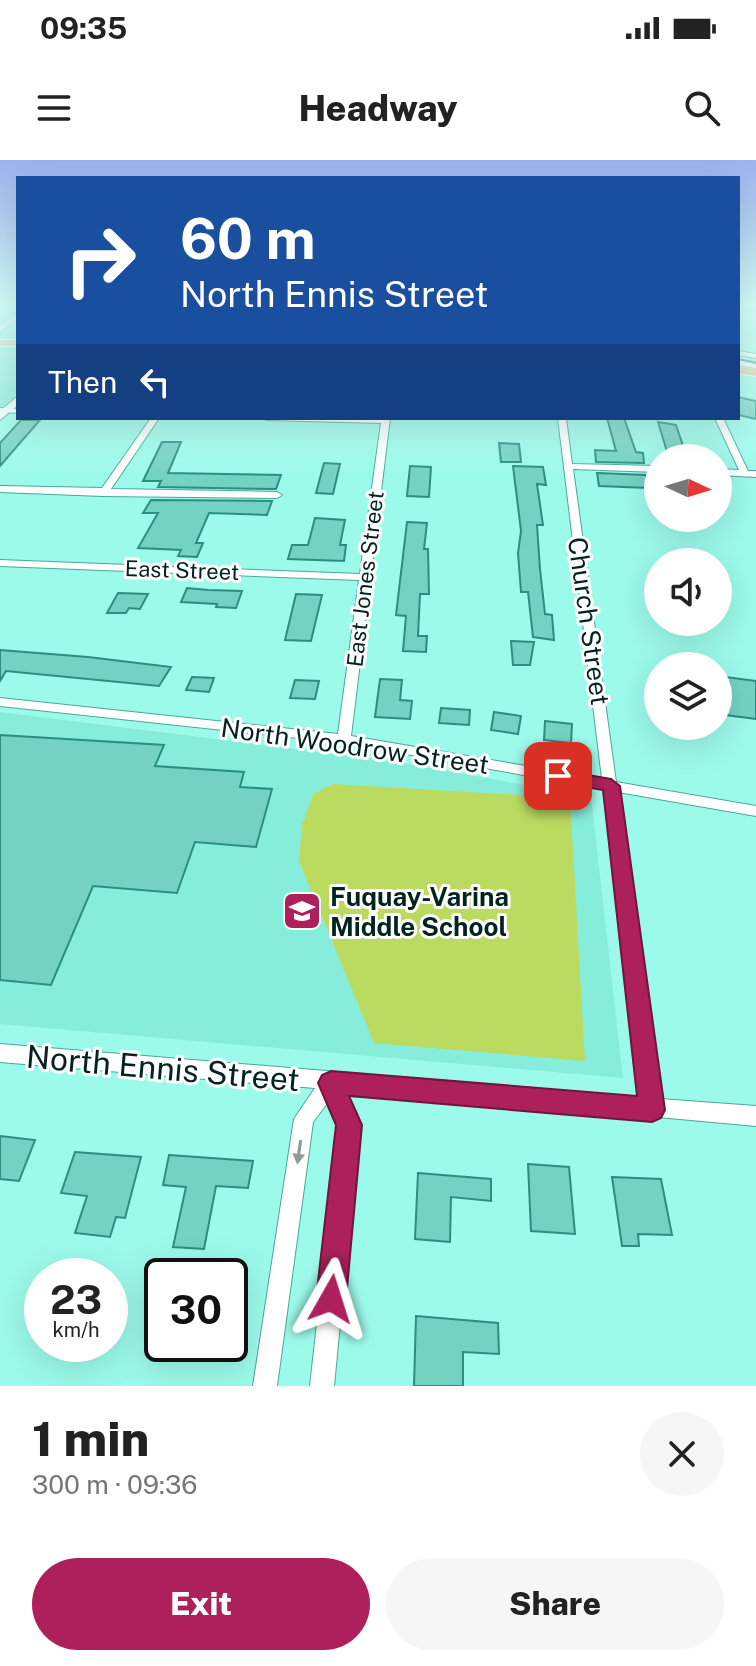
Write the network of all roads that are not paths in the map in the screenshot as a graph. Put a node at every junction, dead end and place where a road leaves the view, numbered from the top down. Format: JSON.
{"nodes":[{"id":1,"x":154,"y":420,"type":"edge"},
{"id":2,"x":385,"y":420,"type":"edge"},
{"id":3,"x":562,"y":420,"type":"edge"},
{"id":4,"x":720,"y":420,"type":"edge"},
{"id":5,"x":567,"y":466,"type":"junction"},
{"id":6,"x":644,"y":469,"type":"edge"},
{"id":7,"x":751,"y":474,"type":"edge"},
{"id":8,"x":0,"y":489,"type":"edge"},
{"id":9,"x":103,"y":493,"type":"junction"},
{"id":10,"x":277,"y":495,"type":"dead end"},
{"id":11,"x":0,"y":563,"type":"edge"},
{"id":12,"x":365,"y":577,"type":"junction"},
{"id":13,"x":0,"y":702,"type":"edge"},
{"id":14,"x":344,"y":739,"type":"junction"},
{"id":15,"x":611,"y":786,"type":"junction"},
{"id":16,"x":756,"y":811,"type":"edge"},
{"id":17,"x":0,"y":1053,"type":"edge"},
{"id":18,"x":331,"y":1083,"type":"junction"},
{"id":19,"x":652,"y":1110,"type":"junction"},
{"id":20,"x":756,"y":1116,"type":"edge"},
{"id":21,"x":265,"y":1386,"type":"edge"},
{"id":22,"x":322,"y":1386,"type":"edge"}],
"edges":[{"from":1,"to":9,"type":"street"},
{"from":2,"to":12,"type":"street","name":"East Jones Street"},
{"from":3,"to":5,"type":"street","name":"Church Street"},
{"from":4,"to":7,"type":"street"},
{"from":5,"to":6,"type":"street"},
{"from":5,"to":15,"type":"street","name":"Church Street"},
{"from":8,"to":9,"type":"street"},
{"from":9,"to":10,"type":"street"},
{"from":11,"to":12,"type":"street","name":"East Street"},
{"from":12,"to":14,"type":"street","name":"East Jones Street"},
{"from":13,"to":14,"type":"street","name":"North Woodrow Street"},
{"from":14,"to":15,"type":"street","name":"North Woodrow Street"},
{"from":15,"to":16,"type":"street","name":"North Woodrow Street"},
{"from":15,"to":19,"type":"street","name":"Church Street"},
{"from":17,"to":18,"type":"street","name":"North Ennis Street"},
{"from":18,"to":19,"type":"street","name":"North Ennis Street"},
{"from":18,"to":21,"type":"street","one_way":true},
{"from":18,"to":22,"type":"street"},
{"from":19,"to":20,"type":"street","name":"North Ennis Street"}]}
